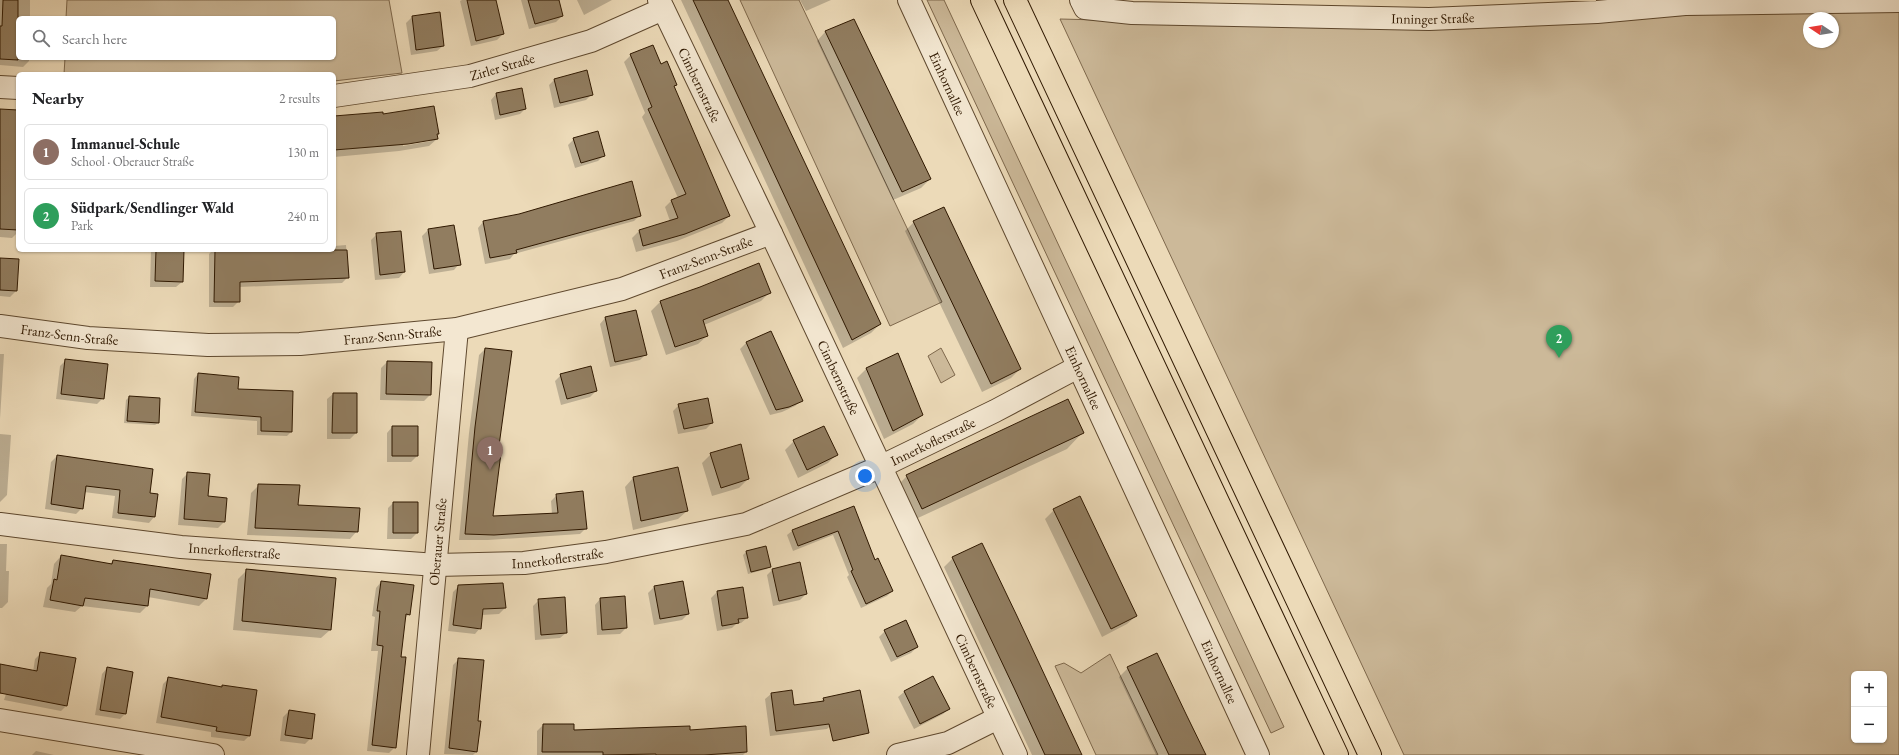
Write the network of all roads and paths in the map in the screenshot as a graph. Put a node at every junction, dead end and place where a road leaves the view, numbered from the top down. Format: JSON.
{"nodes":[{"id":1,"x":909,"y":0,"type":"edge"},
{"id":2,"x":982,"y":0,"type":"edge"},
{"id":3,"x":1015,"y":0,"type":"edge"},
{"id":4,"x":1899,"y":1,"type":"edge"},
{"id":5,"x":1685,"y":2,"type":"edge"},
{"id":6,"x":661,"y":4,"type":"edge"},
{"id":7,"x":1083,"y":4,"type":"edge"},
{"id":8,"x":0,"y":87,"type":"edge"},
{"id":9,"x":16,"y":88,"type":"edge"},
{"id":10,"x":336,"y":96,"type":"edge"},
{"id":11,"x":771,"y":233,"type":"junction"},
{"id":12,"x":0,"y":326,"type":"edge"},
{"id":13,"x":457,"y":329,"type":"junction"},
{"id":14,"x":1078,"y":367,"type":"junction"},
{"id":15,"x":880,"y":467,"type":"junction"},
{"id":16,"x":0,"y":524,"type":"edge"},
{"id":17,"x":437,"y":565,"type":"junction"},
{"id":18,"x":998,"y":718,"type":"junction"},
{"id":19,"x":0,"y":720,"type":"edge"},
{"id":20,"x":213,"y":755,"type":"edge"},
{"id":21,"x":418,"y":755,"type":"edge"},
{"id":22,"x":898,"y":755,"type":"edge"},
{"id":23,"x":1016,"y":755,"type":"edge"},
{"id":24,"x":1258,"y":755,"type":"edge"},
{"id":25,"x":1336,"y":755,"type":"edge"},
{"id":26,"x":1370,"y":755,"type":"edge"}],
"edges":[{"from":1,"to":14,"type":"street","name":"Einhornallee"},
{"from":2,"to":25,"type":"highway"},
{"from":3,"to":26,"type":"highway"},
{"from":4,"to":5,"type":"street","name":"Inninger Straße"},
{"from":5,"to":7,"type":"street","name":"Inninger Straße"},
{"from":6,"to":10,"type":"street","name":"Zirler Straße"},
{"from":6,"to":11,"type":"street","name":"Cimbernstraße"},
{"from":8,"to":9,"type":"street"},
{"from":11,"to":13,"type":"street","name":"Franz-Senn-Straße"},
{"from":11,"to":15,"type":"street","name":"Cimbernstraße"},
{"from":12,"to":13,"type":"street","name":"Franz-Senn-Straße"},
{"from":13,"to":17,"type":"street","name":"Oberauer Straße"},
{"from":14,"to":15,"type":"street","name":"Innerkoflerstraße"},
{"from":14,"to":24,"type":"street","name":"Einhornallee"},
{"from":15,"to":17,"type":"street","name":"Innerkoflerstraße"},
{"from":15,"to":18,"type":"street","name":"Cimbernstraße"},
{"from":16,"to":17,"type":"street","name":"Innerkoflerstraße"},
{"from":17,"to":21,"type":"street","name":"Oberauer Straße"},
{"from":18,"to":22,"type":"street"},
{"from":18,"to":23,"type":"street","name":"Cimbernstraße"},
{"from":19,"to":20,"type":"street"}]}
